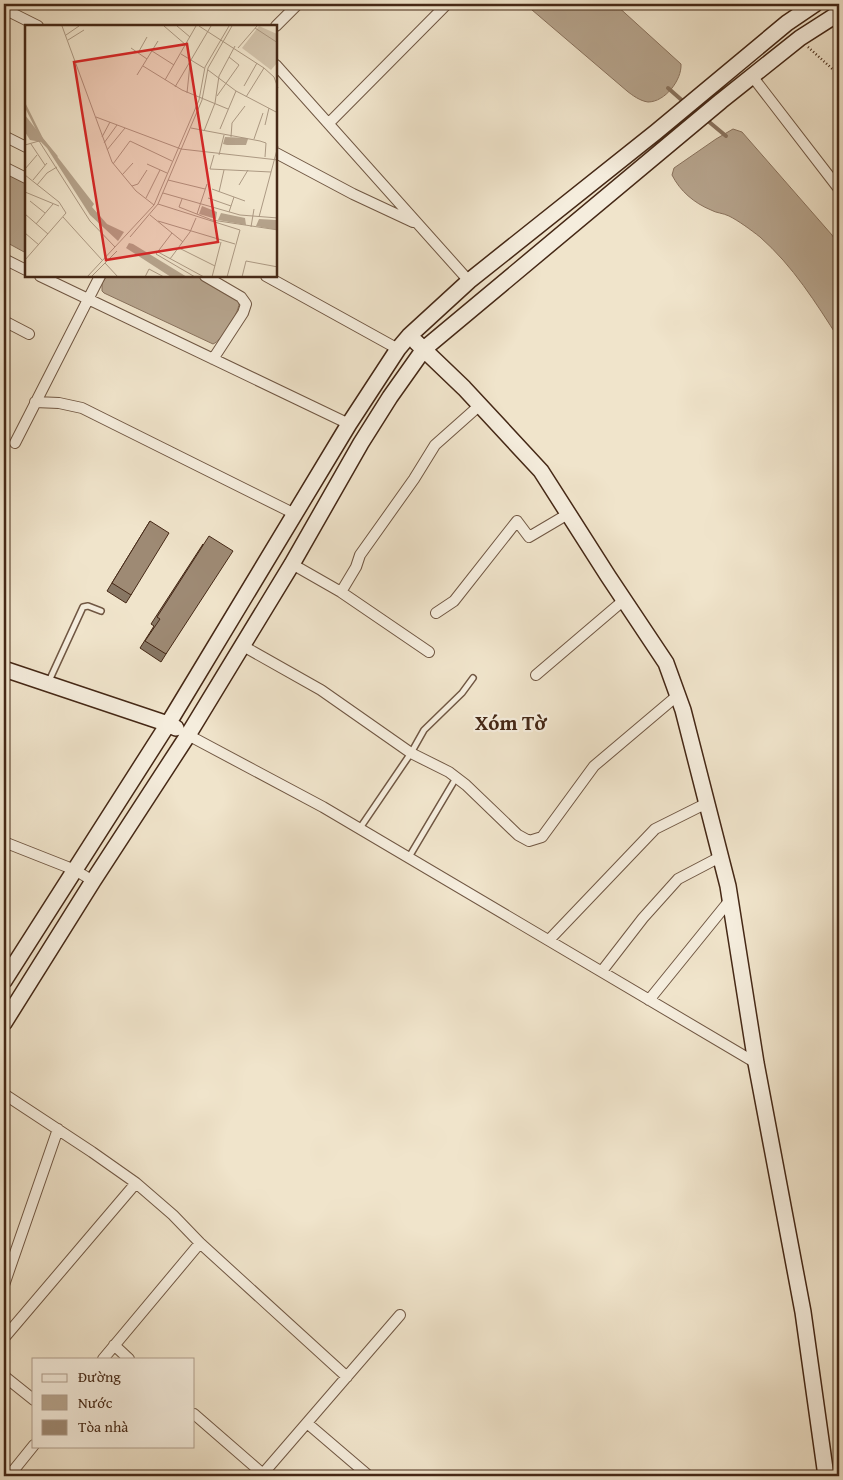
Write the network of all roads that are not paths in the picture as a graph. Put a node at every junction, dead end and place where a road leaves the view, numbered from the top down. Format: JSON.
{"nodes":[{"id":1,"x":447,"y":4,"type":"edge"},
{"id":2,"x":815,"y":4,"type":"edge"},
{"id":3,"x":293,"y":5,"type":"edge"},
{"id":4,"x":4,"y":9,"type":"edge"},
{"id":5,"x":839,"y":13,"type":"edge"},
{"id":6,"x":36,"y":25,"type":"edge"},
{"id":7,"x":277,"y":25,"type":"edge"},
{"id":8,"x":278,"y":67,"type":"edge"},
{"id":9,"x":752,"y":76,"type":"junction"},
{"id":10,"x":329,"y":123,"type":"junction"},
{"id":11,"x":4,"y":136,"type":"edge"},
{"id":12,"x":25,"y":147,"type":"edge"},
{"id":13,"x":278,"y":154,"type":"edge"},
{"id":14,"x":4,"y":167,"type":"edge"},
{"id":15,"x":25,"y":178,"type":"edge"},
{"id":16,"x":839,"y":189,"type":"edge"},
{"id":17,"x":577,"y":195,"type":"junction"},
{"id":18,"x":589,"y":211,"type":"junction"},
{"id":19,"x":419,"y":225,"type":"junction"},
{"id":20,"x":4,"y":259,"type":"edge"},
{"id":21,"x":25,"y":270,"type":"edge"},
{"id":22,"x":44,"y":278,"type":"edge"},
{"id":23,"x":99,"y":278,"type":"edge"},
{"id":24,"x":208,"y":278,"type":"edge"},
{"id":25,"x":270,"y":278,"type":"edge"},
{"id":26,"x":469,"y":281,"type":"junction"},
{"id":27,"x":88,"y":299,"type":"junction"},
{"id":28,"x":4,"y":321,"type":"edge"},
{"id":29,"x":29,"y":334,"type":"dead end"},
{"id":30,"x":409,"y":336,"type":"junction"},
{"id":31,"x":398,"y":349,"type":"junction"},
{"id":32,"x":424,"y":349,"type":"junction"},
{"id":33,"x":212,"y":359,"type":"junction"},
{"id":34,"x":35,"y":402,"type":"junction"},
{"id":35,"x":480,"y":405,"type":"junction"},
{"id":36,"x":349,"y":424,"type":"junction"},
{"id":37,"x":15,"y":443,"type":"dead end"},
{"id":38,"x":295,"y":514,"type":"junction"},
{"id":39,"x":568,"y":514,"type":"junction"},
{"id":40,"x":292,"y":564,"type":"junction"},
{"id":41,"x":341,"y":592,"type":"junction"},
{"id":42,"x":624,"y":600,"type":"junction"},
{"id":43,"x":101,"y":610,"type":"dead end"},
{"id":44,"x":436,"y":614,"type":"dead end"},
{"id":45,"x":243,"y":646,"type":"junction"},
{"id":46,"x":429,"y":652,"type":"dead end"},
{"id":47,"x":4,"y":669,"type":"edge"},
{"id":48,"x":536,"y":675,"type":"dead end"},
{"id":49,"x":473,"y":678,"type":"dead end"},
{"id":50,"x":48,"y":684,"type":"junction"},
{"id":51,"x":678,"y":695,"type":"junction"},
{"id":52,"x":168,"y":724,"type":"junction"},
{"id":53,"x":188,"y":735,"type":"junction"},
{"id":54,"x":411,"y":753,"type":"junction"},
{"id":55,"x":456,"y":778,"type":"junction"},
{"id":56,"x":707,"y":803,"type":"junction"},
{"id":57,"x":360,"y":828,"type":"junction"},
{"id":58,"x":4,"y":842,"type":"edge"},
{"id":59,"x":720,"y":857,"type":"junction"},
{"id":60,"x":409,"y":858,"type":"junction"},
{"id":61,"x":75,"y":870,"type":"junction"},
{"id":62,"x":94,"y":881,"type":"junction"},
{"id":63,"x":730,"y":900,"type":"junction"},
{"id":64,"x":549,"y":940,"type":"junction"},
{"id":65,"x":602,"y":971,"type":"junction"},
{"id":66,"x":4,"y":981,"type":"edge"},
{"id":67,"x":649,"y":1000,"type":"junction"},
{"id":68,"x":4,"y":1023,"type":"edge"},
{"id":69,"x":756,"y":1063,"type":"junction"},
{"id":70,"x":4,"y":1094,"type":"edge"},
{"id":71,"x":58,"y":1129,"type":"junction"},
{"id":72,"x":136,"y":1183,"type":"junction"},
{"id":73,"x":200,"y":1243,"type":"junction"},
{"id":74,"x":4,"y":1285,"type":"edge"},
{"id":75,"x":400,"y":1315,"type":"dead end"},
{"id":76,"x":4,"y":1338,"type":"edge"},
{"id":77,"x":114,"y":1345,"type":"junction"},
{"id":78,"x":104,"y":1358,"type":"edge"},
{"id":79,"x":129,"y":1358,"type":"edge"},
{"id":80,"x":4,"y":1376,"type":"edge"},
{"id":81,"x":347,"y":1377,"type":"junction"},
{"id":82,"x":32,"y":1398,"type":"edge"},
{"id":83,"x":195,"y":1415,"type":"edge"},
{"id":84,"x":307,"y":1423,"type":"junction"},
{"id":85,"x":32,"y":1447,"type":"edge"},
{"id":86,"x":262,"y":1475,"type":"edge"},
{"id":87,"x":9,"y":1476,"type":"edge"},
{"id":88,"x":369,"y":1476,"type":"edge"},
{"id":89,"x":826,"y":1476,"type":"edge"}],
"edges":[{"from":1,"to":10,"type":"street"},
{"from":2,"to":17,"type":"main road"},
{"from":3,"to":7,"type":"street"},
{"from":4,"to":6,"type":"street"},
{"from":5,"to":9,"type":"main road"},
{"from":8,"to":10,"type":"street"},
{"from":9,"to":16,"type":"street"},
{"from":9,"to":18,"type":"main road"},
{"from":10,"to":19,"type":"street"},
{"from":11,"to":12,"type":"street"},
{"from":13,"to":19,"type":"street"},
{"from":14,"to":15,"type":"street"},
{"from":17,"to":18,"type":"main road"},
{"from":17,"to":26,"type":"main road"},
{"from":18,"to":32,"type":"main road"},
{"from":19,"to":26,"type":"street"},
{"from":20,"to":21,"type":"street"},
{"from":22,"to":27,"type":"street"},
{"from":23,"to":27,"type":"street"},
{"from":24,"to":33,"type":"street"},
{"from":25,"to":31,"type":"street"},
{"from":26,"to":30,"type":"main road"},
{"from":27,"to":33,"type":"street"},
{"from":27,"to":34,"type":"street"},
{"from":28,"to":29,"type":"street"},
{"from":30,"to":31,"type":"main road"},
{"from":30,"to":32,"type":"main road"},
{"from":31,"to":36,"type":"main road"},
{"from":32,"to":35,"type":"main road"},
{"from":32,"to":40,"type":"main road"},
{"from":33,"to":36,"type":"street"},
{"from":34,"to":37,"type":"street"},
{"from":34,"to":38,"type":"street"},
{"from":35,"to":39,"type":"main road"},
{"from":35,"to":41,"type":"street"},
{"from":36,"to":38,"type":"main road"},
{"from":38,"to":52,"type":"main road"},
{"from":39,"to":42,"type":"main road"},
{"from":39,"to":44,"type":"street"},
{"from":40,"to":41,"type":"street"},
{"from":40,"to":45,"type":"main road"},
{"from":41,"to":46,"type":"street"},
{"from":42,"to":48,"type":"street"},
{"from":42,"to":51,"type":"main road"},
{"from":43,"to":50,"type":"lane"},
{"from":45,"to":53,"type":"main road"},
{"from":45,"to":54,"type":"street"},
{"from":47,"to":50,"type":"main road"},
{"from":49,"to":54,"type":"lane"},
{"from":50,"to":52,"type":"main road"},
{"from":51,"to":55,"type":"street"},
{"from":51,"to":56,"type":"main road"},
{"from":52,"to":53,"type":"main road"},
{"from":52,"to":61,"type":"main road"},
{"from":53,"to":57,"type":"street"},
{"from":53,"to":62,"type":"main road"},
{"from":54,"to":55,"type":"street"},
{"from":54,"to":57,"type":"lane"},
{"from":55,"to":60,"type":"lane"},
{"from":56,"to":59,"type":"main road"},
{"from":56,"to":64,"type":"street"},
{"from":57,"to":60,"type":"street"},
{"from":58,"to":61,"type":"street"},
{"from":59,"to":63,"type":"main road"},
{"from":59,"to":65,"type":"street"},
{"from":60,"to":64,"type":"street"},
{"from":61,"to":62,"type":"street"},
{"from":61,"to":66,"type":"main road"},
{"from":62,"to":68,"type":"main road"},
{"from":63,"to":67,"type":"street"},
{"from":63,"to":69,"type":"main road"},
{"from":64,"to":65,"type":"street"},
{"from":65,"to":67,"type":"street"},
{"from":67,"to":69,"type":"street"},
{"from":69,"to":89,"type":"main road"},
{"from":70,"to":71,"type":"street"},
{"from":71,"to":72,"type":"street"},
{"from":71,"to":74,"type":"street"},
{"from":72,"to":73,"type":"street"},
{"from":72,"to":76,"type":"street"},
{"from":73,"to":77,"type":"street"},
{"from":73,"to":81,"type":"street"},
{"from":75,"to":81,"type":"street"},
{"from":77,"to":78,"type":"street"},
{"from":77,"to":79,"type":"street"},
{"from":80,"to":82,"type":"street"},
{"from":81,"to":84,"type":"street"},
{"from":83,"to":86,"type":"street"},
{"from":84,"to":86,"type":"street"},
{"from":84,"to":88,"type":"street"},
{"from":85,"to":87,"type":"street"}]}
